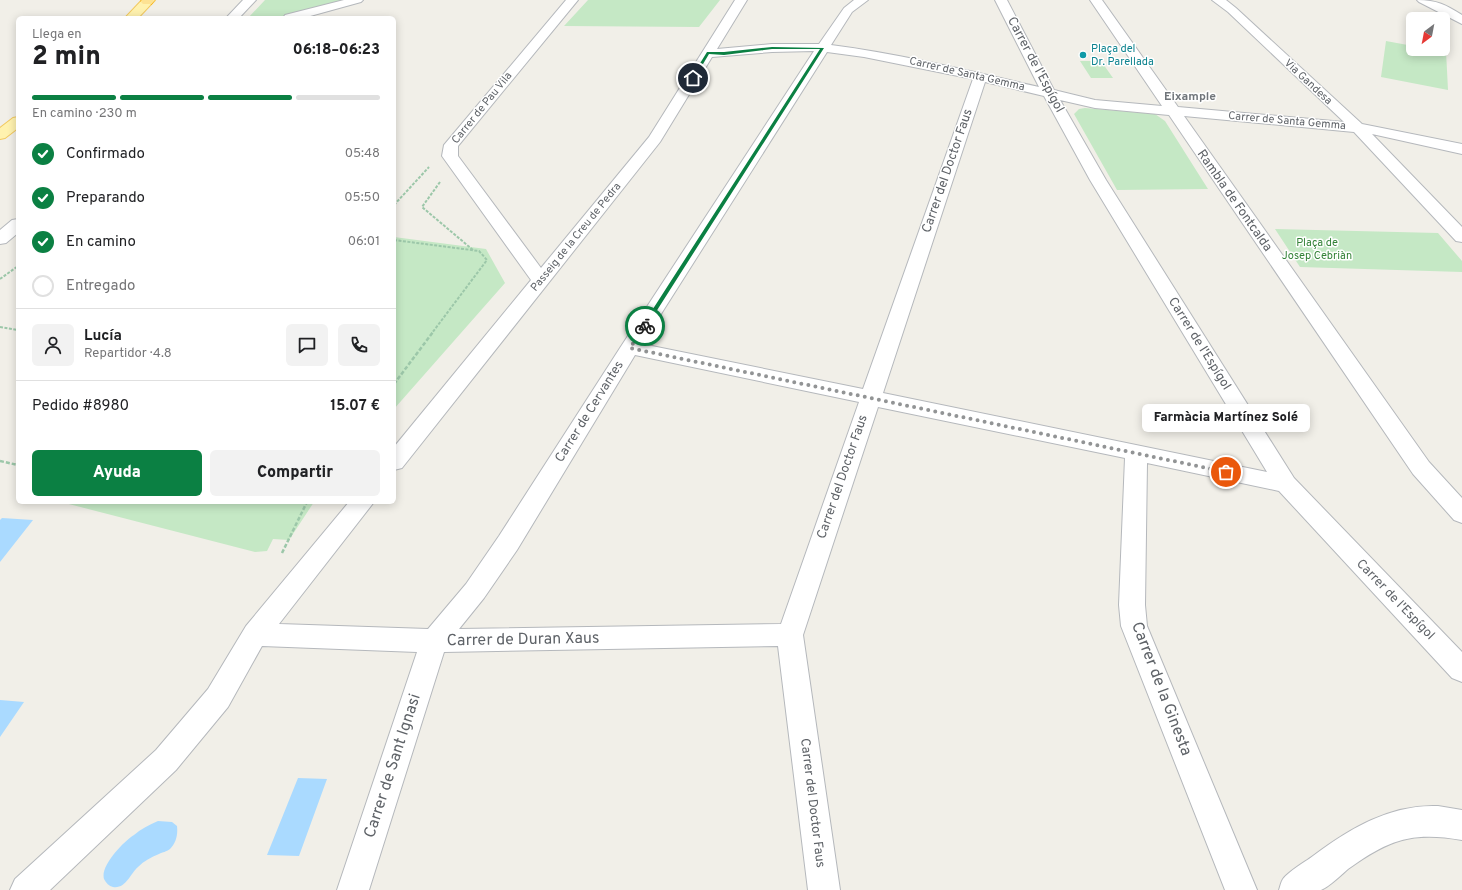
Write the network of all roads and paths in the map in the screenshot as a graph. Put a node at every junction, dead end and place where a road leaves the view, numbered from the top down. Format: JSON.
{"nodes":[{"id":1,"x":250,"y":0,"type":"edge"},
{"id":2,"x":357,"y":0,"type":"edge"},
{"id":3,"x":572,"y":0,"type":"edge"},
{"id":4,"x":741,"y":0,"type":"edge"},
{"id":5,"x":862,"y":0,"type":"edge"},
{"id":6,"x":1001,"y":0,"type":"edge"},
{"id":7,"x":1096,"y":0,"type":"edge"},
{"id":8,"x":1218,"y":0,"type":"edge"},
{"id":9,"x":1423,"y":0,"type":"edge"},
{"id":10,"x":148,"y":1,"type":"edge"},
{"id":11,"x":133,"y":16,"type":"edge"},
{"id":12,"x":234,"y":16,"type":"edge"},
{"id":13,"x":297,"y":16,"type":"edge"},
{"id":14,"x":1462,"y":20,"type":"edge"},
{"id":15,"x":822,"y":48,"type":"junction"},
{"id":16,"x":708,"y":53,"type":"junction"},
{"id":17,"x":980,"y":77,"type":"junction"},
{"id":18,"x":1049,"y":93,"type":"junction"},
{"id":19,"x":1172,"y":110,"type":"junction"},
{"id":20,"x":16,"y":123,"type":"edge"},
{"id":21,"x":1357,"y":128,"type":"junction"},
{"id":22,"x":0,"y":135,"type":"edge"},
{"id":23,"x":451,"y":145,"type":"junction"},
{"id":24,"x":1462,"y":148,"type":"edge"},
{"id":25,"x":443,"y":176,"type":"dead end"},
{"id":26,"x":396,"y":203,"type":"edge"},
{"id":27,"x":16,"y":226,"type":"edge"},
{"id":28,"x":1462,"y":236,"type":"edge"},
{"id":29,"x":0,"y":239,"type":"edge"},
{"id":30,"x":396,"y":240,"type":"edge"},
{"id":31,"x":473,"y":250,"type":"junction"},
{"id":32,"x":16,"y":267,"type":"edge"},
{"id":33,"x":0,"y":279,"type":"edge"},
{"id":34,"x":540,"y":280,"type":"junction"},
{"id":35,"x":0,"y":327,"type":"edge"},
{"id":36,"x":16,"y":330,"type":"edge"},
{"id":37,"x":630,"y":348,"type":"junction"},
{"id":38,"x":396,"y":381,"type":"edge"},
{"id":39,"x":870,"y":397,"type":"junction"},
{"id":40,"x":1136,"y":454,"type":"junction"},
{"id":41,"x":396,"y":460,"type":"edge"},
{"id":42,"x":0,"y":461,"type":"edge"},
{"id":43,"x":16,"y":465,"type":"edge"},
{"id":44,"x":1286,"y":484,"type":"junction"},
{"id":45,"x":306,"y":504,"type":"edge"},
{"id":46,"x":360,"y":504,"type":"edge"},
{"id":47,"x":1462,"y":514,"type":"edge"},
{"id":48,"x":282,"y":554,"type":"dead end"},
{"id":49,"x":255,"y":634,"type":"junction"},
{"id":50,"x":790,"y":635,"type":"junction"},
{"id":51,"x":434,"y":641,"type":"junction"},
{"id":52,"x":1462,"y":670,"type":"edge"},
{"id":53,"x":1462,"y":825,"type":"edge"},
{"id":54,"x":26,"y":890,"type":"edge"},
{"id":55,"x":353,"y":890,"type":"edge"},
{"id":56,"x":824,"y":890,"type":"edge"},
{"id":57,"x":1241,"y":890,"type":"edge"},
{"id":58,"x":1295,"y":890,"type":"edge"}],
"edges":[{"from":1,"to":12,"type":"street"},
{"from":2,"to":13,"type":"street"},
{"from":3,"to":23,"type":"street","name":"Carrer de Pau Vila"},
{"from":4,"to":16,"type":"street","name":"Passeig de la Creu de Pedra"},
{"from":5,"to":15,"type":"street","name":"Carrer de Cervantes"},
{"from":6,"to":18,"type":"street","name":"Carrer de l'Espígol"},
{"from":7,"to":19,"type":"street","name":"Rambla de Fontcalda"},
{"from":8,"to":21,"type":"street","name":"Via Gandesa"},
{"from":9,"to":14,"type":"street"},
{"from":10,"to":11,"type":"main road"},
{"from":15,"to":16,"type":"street","name":"Carrer de Santa Gemma"},
{"from":15,"to":17,"type":"street","name":"Carrer de Santa Gemma"},
{"from":15,"to":37,"type":"street","name":"Carrer de Cervantes"},
{"from":16,"to":34,"type":"street","name":"Passeig de la Creu de Pedra"},
{"from":17,"to":18,"type":"street","name":"Carrer de Santa Gemma"},
{"from":17,"to":39,"type":"street","name":"Carrer del Doctor Faus"},
{"from":18,"to":19,"type":"street","name":"Carrer de Santa Gemma"},
{"from":18,"to":44,"type":"street","name":"Carrer de l'Espígol"},
{"from":19,"to":21,"type":"street","name":"Carrer de Santa Gemma"},
{"from":19,"to":47,"type":"street","name":"Rambla de Fontcalda"},
{"from":20,"to":22,"type":"main road"},
{"from":21,"to":24,"type":"street","name":"Carrer de Santa Gemma"},
{"from":21,"to":28,"type":"street","name":"Via Gandesa"},
{"from":23,"to":26,"type":"path"},
{"from":23,"to":34,"type":"street","name":"Carrer de Pau Vila"},
{"from":25,"to":31,"type":"path"},
{"from":27,"to":29,"type":"street"},
{"from":30,"to":31,"type":"path"},
{"from":31,"to":38,"type":"path"},
{"from":32,"to":33,"type":"path"},
{"from":34,"to":41,"type":"street","name":"Passeig de la Creu de Pedra"},
{"from":35,"to":36,"type":"path"},
{"from":37,"to":39,"type":"street"},
{"from":37,"to":51,"type":"street","name":"Carrer de Cervantes"},
{"from":39,"to":40,"type":"street"},
{"from":39,"to":50,"type":"street","name":"Carrer del Doctor Faus"},
{"from":40,"to":44,"type":"street"},
{"from":40,"to":57,"type":"street","name":"Carrer de la Ginesta"},
{"from":42,"to":43,"type":"path"},
{"from":44,"to":52,"type":"street","name":"Carrer de l'Espígol"},
{"from":45,"to":48,"type":"path"},
{"from":46,"to":49,"type":"street"},
{"from":49,"to":51,"type":"street","name":"Carrer de Duran Xaus"},
{"from":49,"to":54,"type":"street"},
{"from":50,"to":51,"type":"street","name":"Carrer de Duran Xaus"},
{"from":50,"to":56,"type":"street","name":"Carrer del Doctor Faus"},
{"from":51,"to":55,"type":"street","name":"Carrer de Sant Ignasi"},
{"from":53,"to":58,"type":"street"}]}
